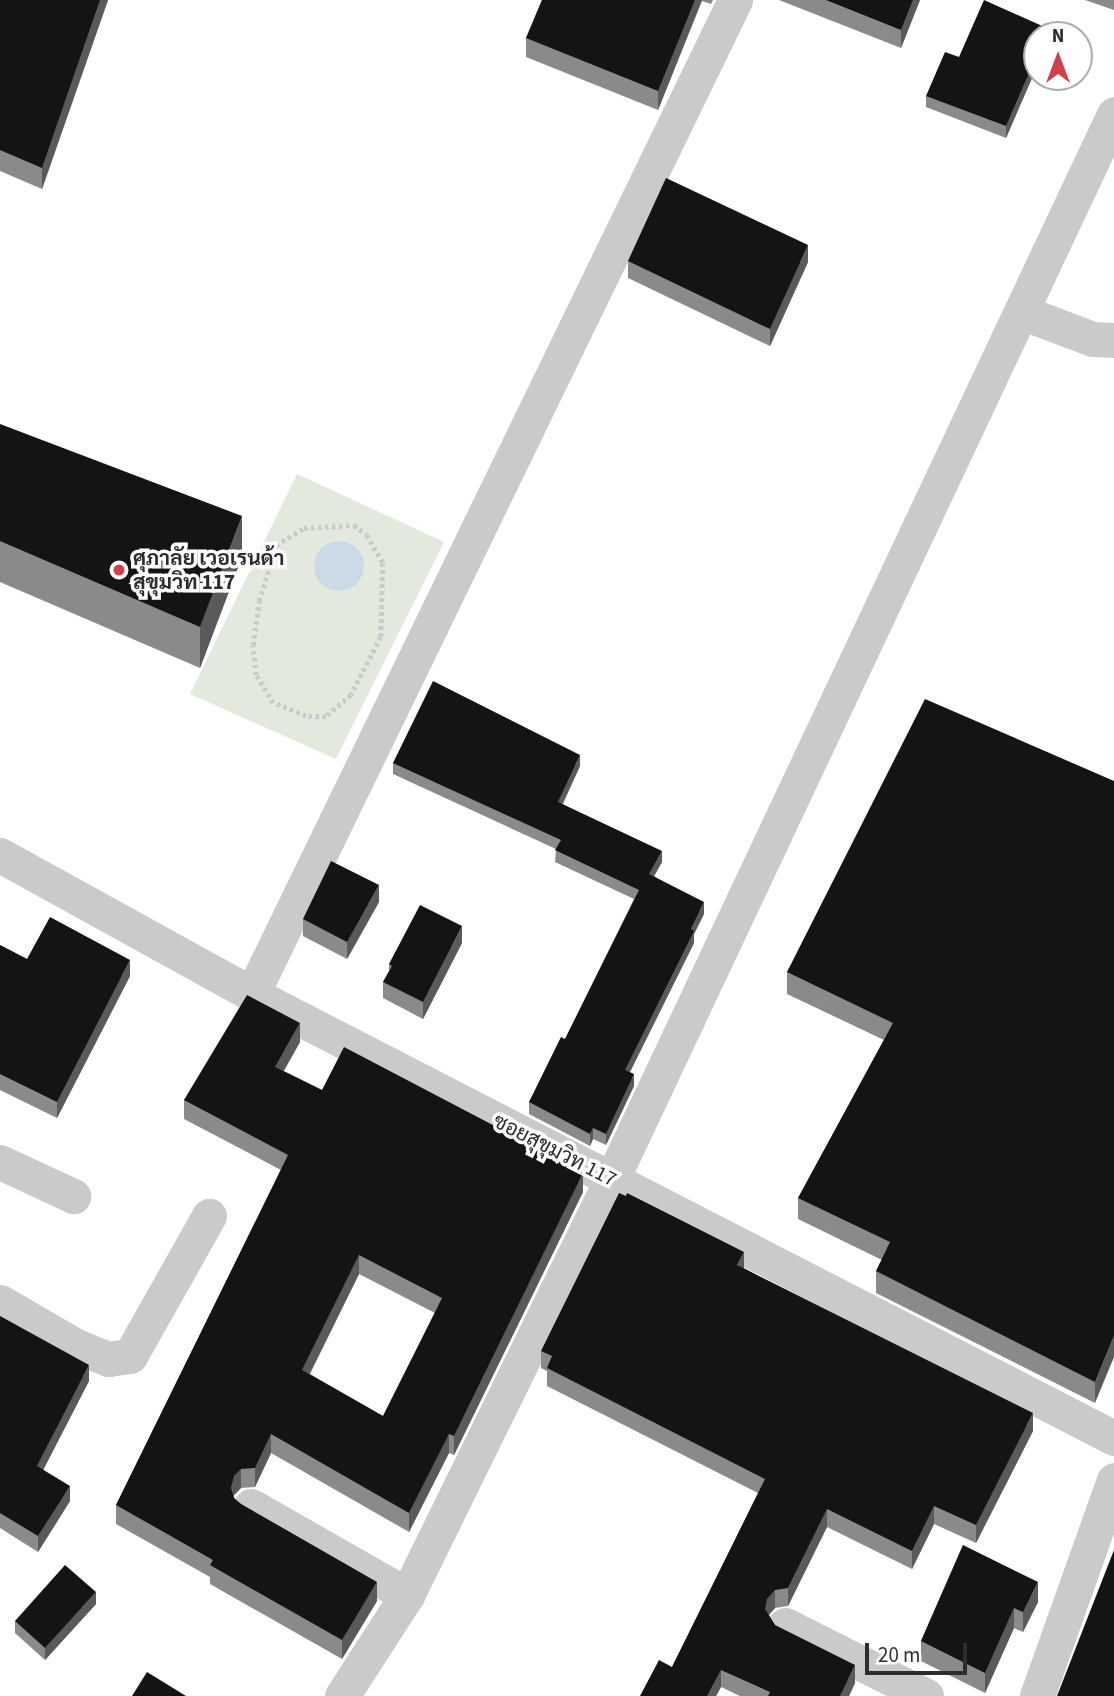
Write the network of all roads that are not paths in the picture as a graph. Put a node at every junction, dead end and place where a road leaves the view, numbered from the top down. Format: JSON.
{"nodes":[{"id":1,"x":735,"y":0,"type":"edge"},
{"id":2,"x":1114,"y":114,"type":"edge"},
{"id":3,"x":1021,"y":312,"type":"junction"},
{"id":4,"x":1114,"y":340,"type":"edge"},
{"id":5,"x":0,"y":855,"type":"edge"},
{"id":6,"x":252,"y":994,"type":"junction"},
{"id":7,"x":0,"y":1162,"type":"edge"},
{"id":8,"x":612,"y":1179,"type":"junction"},
{"id":9,"x":73,"y":1196,"type":"dead end"},
{"id":10,"x":209,"y":1216,"type":"dead end"},
{"id":11,"x":0,"y":1301,"type":"edge"},
{"id":12,"x":1114,"y":1438,"type":"edge"},
{"id":13,"x":1114,"y":1479,"type":"edge"},
{"id":14,"x":251,"y":1506,"type":"edge"},
{"id":15,"x":407,"y":1595,"type":"junction"},
{"id":16,"x":785,"y":1625,"type":"dead end"},
{"id":17,"x":342,"y":1696,"type":"edge"},
{"id":18,"x":926,"y":1696,"type":"edge"},
{"id":19,"x":1037,"y":1696,"type":"edge"}],
"edges":[{"from":1,"to":6,"type":"street"},
{"from":2,"to":3,"type":"street"},
{"from":3,"to":4,"type":"street"},
{"from":3,"to":8,"type":"street"},
{"from":5,"to":6,"type":"street","name":"ซอยสุขุมวิท 117"},
{"from":6,"to":8,"type":"street","name":"ซอยสุขุมวิท 117"},
{"from":7,"to":9,"type":"street"},
{"from":8,"to":12,"type":"street","name":"ซอยสุขุมวิท 117"},
{"from":8,"to":15,"type":"street"},
{"from":10,"to":11,"type":"street"},
{"from":13,"to":19,"type":"street"},
{"from":14,"to":15,"type":"street"},
{"from":15,"to":17,"type":"street"},
{"from":16,"to":18,"type":"street"}]}
